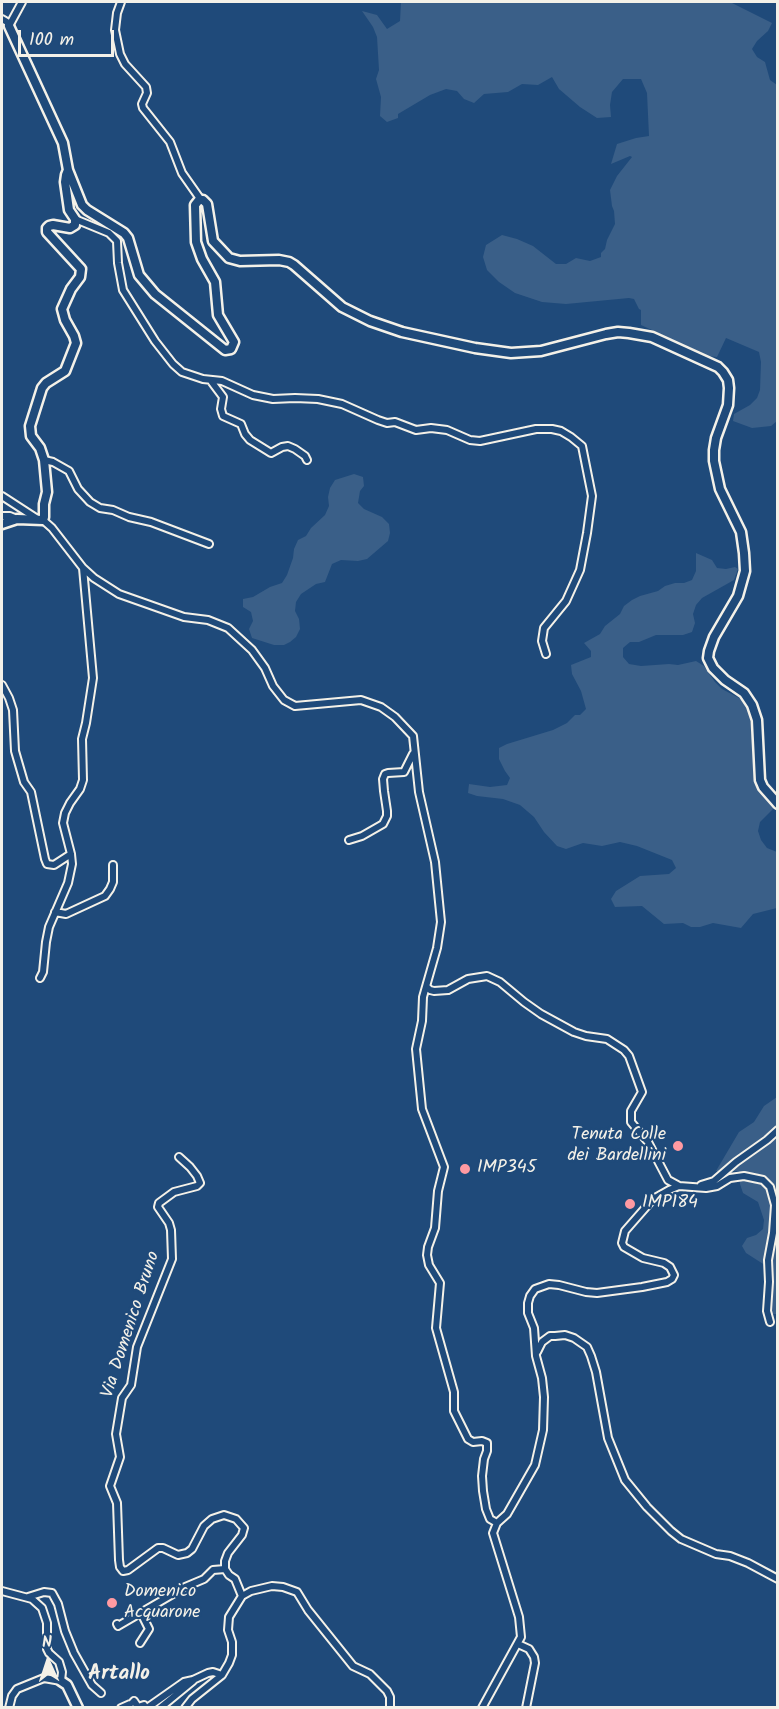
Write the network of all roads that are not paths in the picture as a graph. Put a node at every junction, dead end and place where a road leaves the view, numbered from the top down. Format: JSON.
{"nodes":[{"id":1,"x":22,"y":2,"type":"edge"},
{"id":2,"x":121,"y":2,"type":"edge"},
{"id":3,"x":2,"y":19,"type":"edge"},
{"id":4,"x":9,"y":26,"type":"junction"},
{"id":5,"x":68,"y":170,"type":"junction"},
{"id":6,"x":201,"y":200,"type":"junction"},
{"id":7,"x":75,"y":219,"type":"junction"},
{"id":8,"x":211,"y":381,"type":"junction"},
{"id":9,"x":44,"y":460,"type":"junction"},
{"id":10,"x":307,"y":460,"type":"dead end"},
{"id":11,"x":2,"y":496,"type":"edge"},
{"id":12,"x":2,"y":516,"type":"edge"},
{"id":13,"x":16,"y":519,"type":"junction"},
{"id":14,"x":41,"y":520,"type":"junction"},
{"id":15,"x":2,"y":524,"type":"edge"},
{"id":16,"x":209,"y":544,"type":"dead end"},
{"id":17,"x":83,"y":568,"type":"junction"},
{"id":18,"x":546,"y":654,"type":"dead end"},
{"id":19,"x":2,"y":685,"type":"edge"},
{"id":20,"x":414,"y":754,"type":"junction"},
{"id":21,"x":777,"y":804,"type":"edge"},
{"id":22,"x":349,"y":840,"type":"dead end"},
{"id":23,"x":71,"y":854,"type":"junction"},
{"id":24,"x":113,"y":866,"type":"dead end"},
{"id":25,"x":55,"y":912,"type":"junction"},
{"id":26,"x":40,"y":978,"type":"dead end"},
{"id":27,"x":427,"y":987,"type":"junction"},
{"id":28,"x":777,"y":1130,"type":"edge"},
{"id":29,"x":179,"y":1157,"type":"dead end"},
{"id":30,"x":679,"y":1186,"type":"junction"},
{"id":31,"x":696,"y":1187,"type":"junction"},
{"id":32,"x":770,"y":1322,"type":"dead end"},
{"id":33,"x":536,"y":1356,"type":"junction"},
{"id":34,"x":497,"y":1523,"type":"junction"},
{"id":35,"x":225,"y":1569,"type":"junction"},
{"id":36,"x":777,"y":1579,"type":"edge"},
{"id":37,"x":2,"y":1591,"type":"edge"},
{"id":38,"x":242,"y":1596,"type":"junction"},
{"id":39,"x":28,"y":1597,"type":"junction"},
{"id":40,"x":144,"y":1612,"type":"junction"},
{"id":41,"x":117,"y":1625,"type":"dead end"},
{"id":42,"x":140,"y":1643,"type":"dead end"},
{"id":43,"x":518,"y":1644,"type":"junction"},
{"id":44,"x":222,"y":1675,"type":"junction"},
{"id":45,"x":193,"y":1680,"type":"junction"},
{"id":46,"x":61,"y":1681,"type":"junction"},
{"id":47,"x":101,"y":1693,"type":"dead end"},
{"id":48,"x":9,"y":1707,"type":"edge"},
{"id":49,"x":78,"y":1707,"type":"edge"},
{"id":50,"x":122,"y":1707,"type":"edge"},
{"id":51,"x":146,"y":1707,"type":"edge"},
{"id":52,"x":160,"y":1707,"type":"edge"},
{"id":53,"x":185,"y":1707,"type":"edge"},
{"id":54,"x":390,"y":1707,"type":"edge"},
{"id":55,"x":482,"y":1707,"type":"edge"},
{"id":56,"x":526,"y":1707,"type":"edge"}],
"edges":[{"from":1,"to":4,"type":"street"},
{"from":2,"to":6,"type":"street"},
{"from":3,"to":4,"type":"street"},
{"from":4,"to":5,"type":"street"},
{"from":5,"to":6,"type":"street"},
{"from":5,"to":7,"type":"street"},
{"from":6,"to":21,"type":"street"},
{"from":7,"to":8,"type":"street"},
{"from":7,"to":9,"type":"street"},
{"from":8,"to":10,"type":"street"},
{"from":8,"to":18,"type":"street"},
{"from":9,"to":14,"type":"street"},
{"from":9,"to":16,"type":"street"},
{"from":11,"to":14,"type":"street"},
{"from":12,"to":13,"type":"street"},
{"from":13,"to":14,"type":"street"},
{"from":13,"to":15,"type":"street"},
{"from":14,"to":17,"type":"street"},
{"from":17,"to":20,"type":"street"},
{"from":17,"to":23,"type":"street"},
{"from":19,"to":23,"type":"street"},
{"from":20,"to":22,"type":"street"},
{"from":20,"to":27,"type":"street"},
{"from":23,"to":25,"type":"street"},
{"from":24,"to":25,"type":"street"},
{"from":25,"to":26,"type":"street"},
{"from":27,"to":30,"type":"street"},
{"from":27,"to":34,"type":"street"},
{"from":28,"to":31,"type":"street"},
{"from":29,"to":35,"type":"street","name":"Via Domenico Bruno"},
{"from":30,"to":31,"type":"street"},
{"from":30,"to":33,"type":"street"},
{"from":31,"to":32,"type":"street"},
{"from":33,"to":34,"type":"street"},
{"from":33,"to":36,"type":"street"},
{"from":34,"to":43,"type":"street"},
{"from":35,"to":38,"type":"street"},
{"from":35,"to":40,"type":"street"},
{"from":37,"to":39,"type":"street"},
{"from":38,"to":44,"type":"street"},
{"from":38,"to":54,"type":"street"},
{"from":39,"to":46,"type":"street"},
{"from":39,"to":47,"type":"street"},
{"from":40,"to":41,"type":"street"},
{"from":40,"to":42,"type":"street"},
{"from":43,"to":55,"type":"street"},
{"from":43,"to":56,"type":"street"},
{"from":44,"to":45,"type":"street"},
{"from":44,"to":53,"type":"street"},
{"from":45,"to":51,"type":"street"},
{"from":45,"to":52,"type":"street"},
{"from":46,"to":48,"type":"street"},
{"from":46,"to":49,"type":"street"},
{"from":50,"to":51,"type":"street"}]}
